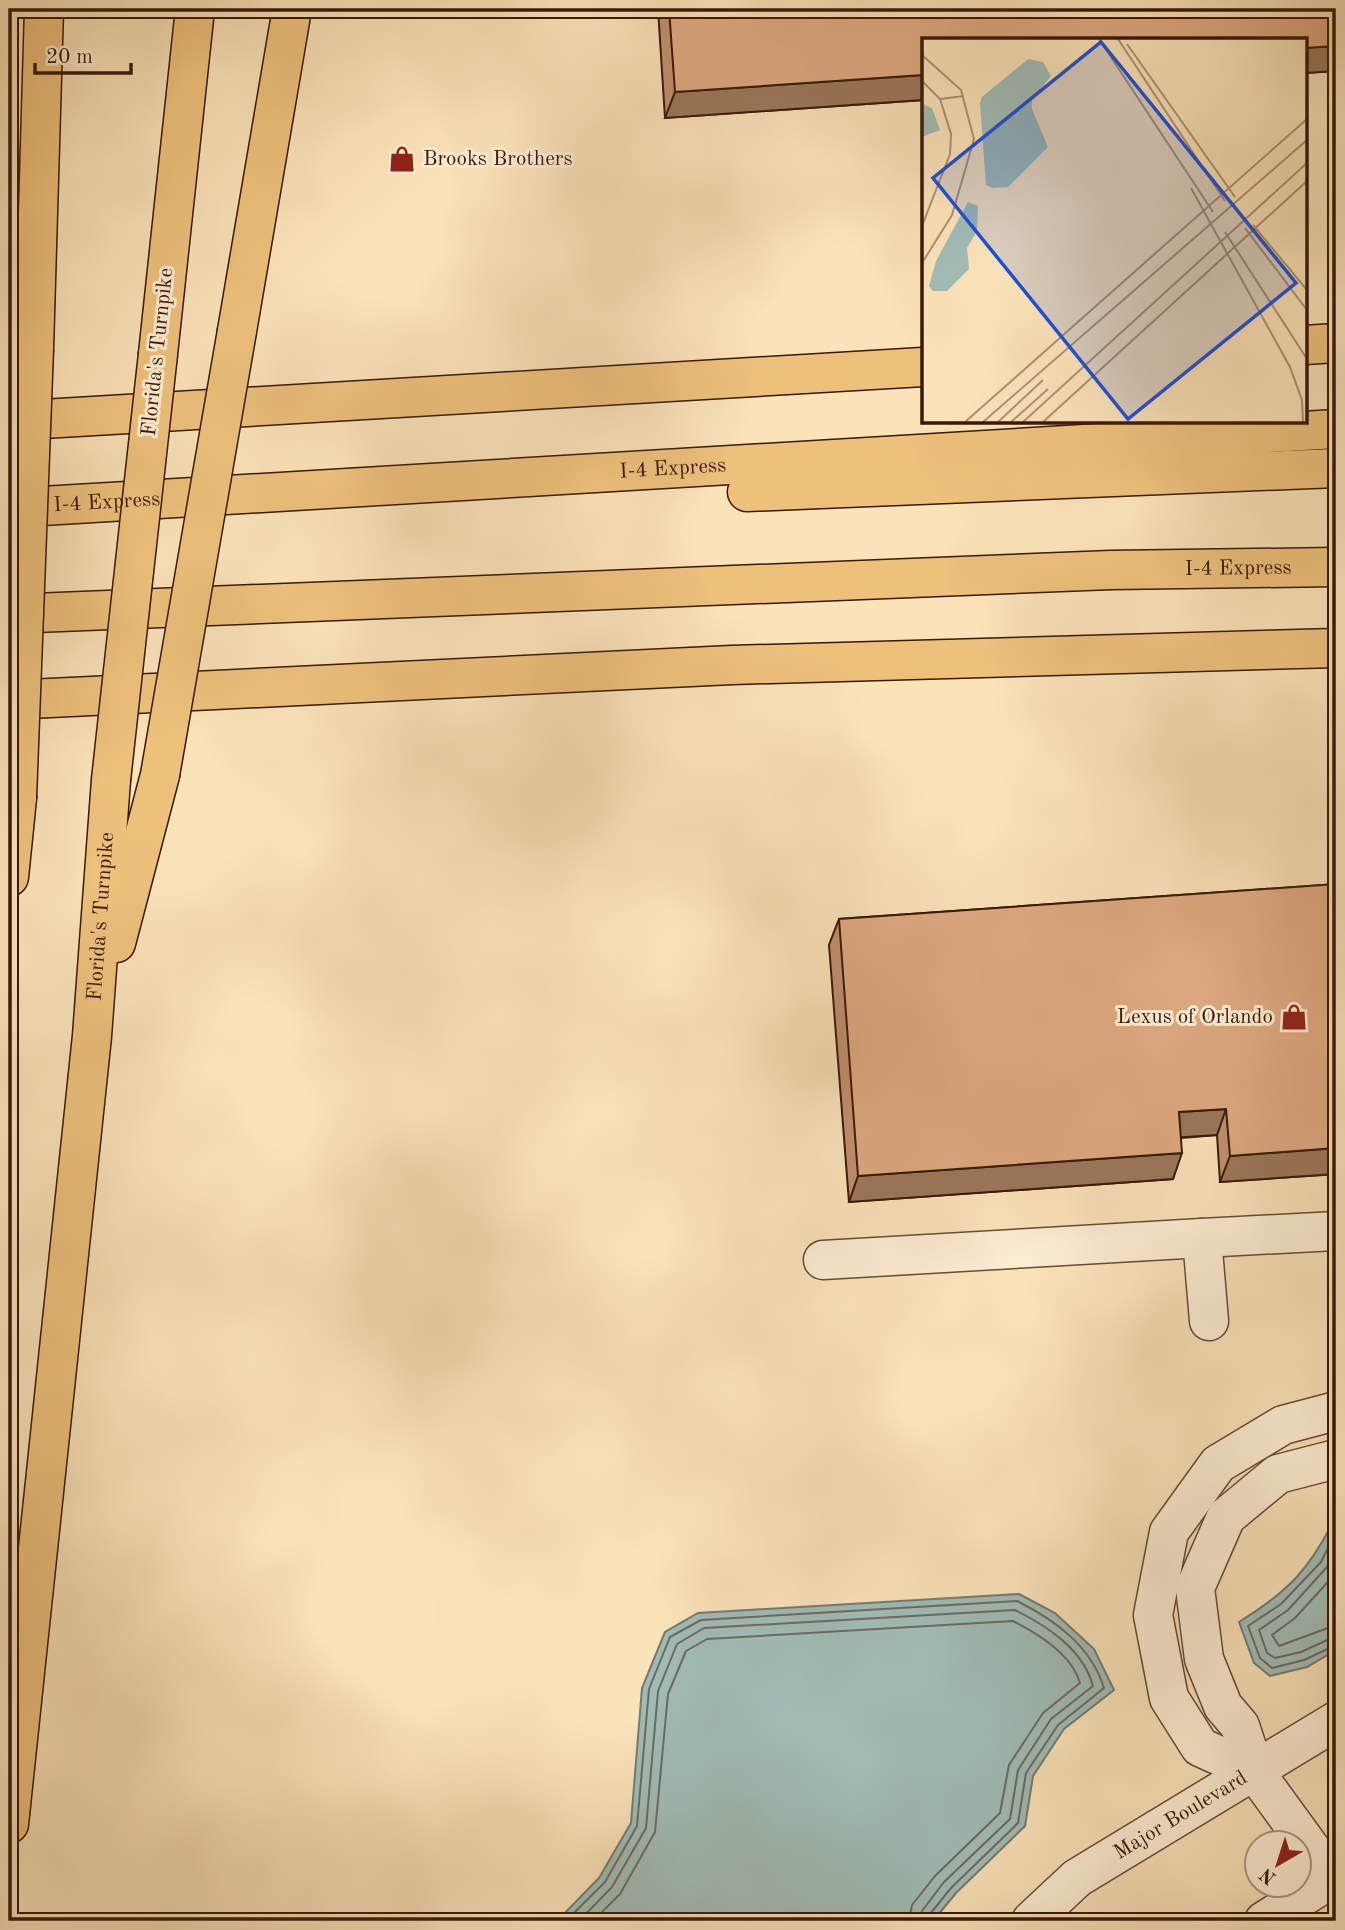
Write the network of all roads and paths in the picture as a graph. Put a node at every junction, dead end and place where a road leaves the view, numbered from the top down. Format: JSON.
{"nodes":[{"id":1,"x":44,"y":9,"type":"edge"},
{"id":2,"x":195,"y":9,"type":"edge"},
{"id":3,"x":292,"y":9,"type":"edge"},
{"id":4,"x":1336,"y":343,"type":"edge"},
{"id":5,"x":1306,"y":345,"type":"edge"},
{"id":6,"x":922,"y":368,"type":"edge"},
{"id":7,"x":9,"y":421,"type":"edge"},
{"id":8,"x":1336,"y":429,"type":"edge"},
{"id":9,"x":1336,"y":468,"type":"edge"},
{"id":10,"x":675,"y":470,"type":"junction"},
{"id":11,"x":9,"y":508,"type":"edge"},
{"id":12,"x":1336,"y":549,"type":"edge"},
{"id":13,"x":1336,"y":567,"type":"edge"},
{"id":14,"x":1111,"y":570,"type":"junction"},
{"id":15,"x":9,"y":614,"type":"edge"},
{"id":16,"x":1336,"y":648,"type":"edge"},
{"id":17,"x":9,"y":700,"type":"edge"},
{"id":18,"x":9,"y":877,"type":"edge"},
{"id":19,"x":92,"y":1036,"type":"junction"},
{"id":20,"x":1336,"y":1231,"type":"edge"},
{"id":21,"x":1202,"y":1238,"type":"junction"},
{"id":22,"x":823,"y":1260,"type":"dead end"},
{"id":23,"x":1209,"y":1321,"type":"dead end"},
{"id":24,"x":1336,"y":1411,"type":"edge"},
{"id":25,"x":1336,"y":1459,"type":"edge"},
{"id":26,"x":1212,"y":1678,"type":"junction"},
{"id":27,"x":1169,"y":1698,"type":"junction"},
{"id":28,"x":1336,"y":1721,"type":"edge"},
{"id":29,"x":1255,"y":1772,"type":"junction"},
{"id":30,"x":9,"y":1824,"type":"edge"},
{"id":31,"x":1334,"y":1877,"type":"edge"},
{"id":32,"x":1031,"y":1921,"type":"edge"},
{"id":33,"x":1264,"y":1921,"type":"edge"}],
"edges":[{"from":1,"to":18,"type":"highway","bridge":true},
{"from":2,"to":19,"type":"highway","name":"Florida's Turnpike","bridge":true},
{"from":3,"to":19,"type":"highway","bridge":true},
{"from":4,"to":5,"type":"highway"},
{"from":6,"to":7,"type":"highway"},
{"from":8,"to":10,"type":"highway","name":"I-4 Express"},
{"from":9,"to":10,"type":"highway"},
{"from":10,"to":11,"type":"highway","name":"I-4 Express"},
{"from":12,"to":14,"type":"highway"},
{"from":13,"to":14,"type":"highway","name":"I-4 Express"},
{"from":14,"to":15,"type":"highway","name":"I-4 Express"},
{"from":16,"to":17,"type":"highway"},
{"from":19,"to":30,"type":"highway","name":"Florida's Turnpike"},
{"from":20,"to":21,"type":"street"},
{"from":21,"to":22,"type":"street"},
{"from":21,"to":23,"type":"street"},
{"from":24,"to":27,"type":"street"},
{"from":25,"to":26,"type":"street"},
{"from":26,"to":27,"type":"street"},
{"from":26,"to":29,"type":"street"},
{"from":27,"to":29,"type":"street"},
{"from":28,"to":29,"type":"street","name":"Major Boulevard"},
{"from":29,"to":31,"type":"street"},
{"from":29,"to":32,"type":"street","name":"Major Boulevard"},
{"from":31,"to":33,"type":"street"}]}
